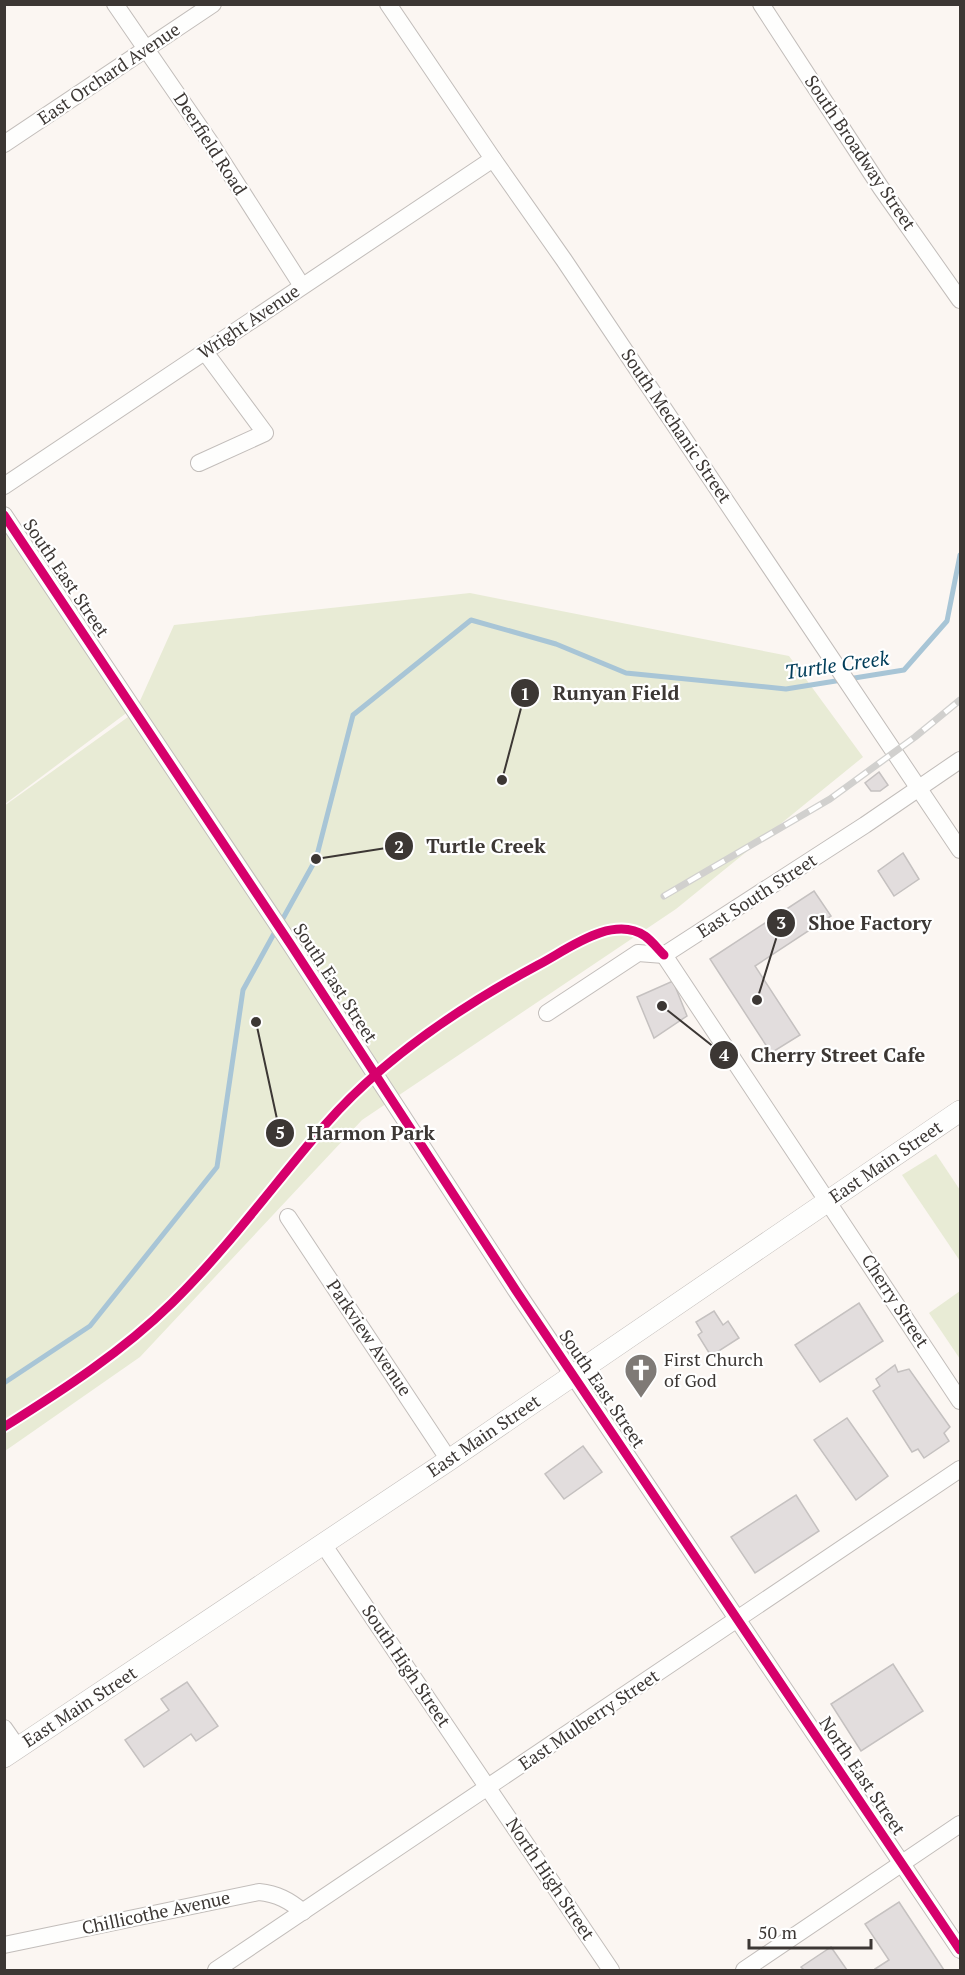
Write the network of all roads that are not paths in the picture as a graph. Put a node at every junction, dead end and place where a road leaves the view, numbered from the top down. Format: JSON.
{"nodes":[{"id":1,"x":115,"y":4,"type":"edge"},
{"id":2,"x":213,"y":4,"type":"edge"},
{"id":3,"x":388,"y":4,"type":"edge"},
{"id":4,"x":761,"y":4,"type":"edge"},
{"id":5,"x":147,"y":50,"type":"junction"},
{"id":6,"x":4,"y":144,"type":"edge"},
{"id":7,"x":493,"y":159,"type":"junction"},
{"id":8,"x":302,"y":286,"type":"junction"},
{"id":9,"x":960,"y":300,"type":"edge"},
{"id":10,"x":205,"y":352,"type":"junction"},
{"id":11,"x":199,"y":463,"type":"dead end"},
{"id":12,"x":4,"y":486,"type":"edge"},
{"id":13,"x":4,"y":515,"type":"edge"},
{"id":14,"x":960,"y":760,"type":"edge"},
{"id":15,"x":919,"y":789,"type":"junction"},
{"id":16,"x":960,"y":850,"type":"edge"},
{"id":17,"x":664,"y":955,"type":"junction"},
{"id":18,"x":547,"y":1013,"type":"dead end"},
{"id":19,"x":960,"y":1111,"type":"edge"},
{"id":20,"x":829,"y":1201,"type":"junction"},
{"id":21,"x":288,"y":1217,"type":"dead end"},
{"id":22,"x":573,"y":1375,"type":"junction"},
{"id":23,"x":960,"y":1401,"type":"edge"},
{"id":24,"x":449,"y":1460,"type":"junction"},
{"id":25,"x":960,"y":1469,"type":"edge"},
{"id":26,"x":323,"y":1544,"type":"junction"},
{"id":27,"x":738,"y":1618,"type":"junction"},
{"id":28,"x":4,"y":1728,"type":"edge"},
{"id":29,"x":11,"y":1752,"type":"edge"},
{"id":30,"x":489,"y":1788,"type":"junction"},
{"id":31,"x":960,"y":1824,"type":"edge"},
{"id":32,"x":902,"y":1864,"type":"junction"},
{"id":33,"x":303,"y":1911,"type":"junction"},
{"id":34,"x":4,"y":1945,"type":"edge"},
{"id":35,"x":960,"y":1950,"type":"edge"},
{"id":36,"x":216,"y":1971,"type":"edge"},
{"id":37,"x":611,"y":1971,"type":"edge"},
{"id":38,"x":744,"y":1971,"type":"edge"}],
"edges":[{"from":1,"to":5,"type":"street","name":"Deerfield Road"},
{"from":2,"to":5,"type":"street","name":"East Orchard Avenue"},
{"from":3,"to":7,"type":"street","name":"South Mechanic Street"},
{"from":4,"to":9,"type":"street","name":"South Broadway Street"},
{"from":5,"to":6,"type":"street","name":"East Orchard Avenue"},
{"from":5,"to":8,"type":"street","name":"Deerfield Road"},
{"from":7,"to":8,"type":"street","name":"Wright Avenue"},
{"from":7,"to":15,"type":"street","name":"South Mechanic Street"},
{"from":8,"to":10,"type":"street","name":"Wright Avenue"},
{"from":10,"to":11,"type":"street"},
{"from":10,"to":12,"type":"street","name":"Wright Avenue"},
{"from":13,"to":22,"type":"street","name":"South East Street"},
{"from":14,"to":15,"type":"street","name":"East South Street"},
{"from":15,"to":16,"type":"street","name":"South Mechanic Street"},
{"from":15,"to":17,"type":"street","name":"East South Street"},
{"from":17,"to":18,"type":"street"},
{"from":17,"to":20,"type":"street","name":"Cherry Street"},
{"from":19,"to":20,"type":"main road","name":"East Main Street"},
{"from":20,"to":22,"type":"main road","name":"East Main Street"},
{"from":20,"to":23,"type":"street","name":"Cherry Street"},
{"from":21,"to":24,"type":"street","name":"Parkview Avenue"},
{"from":22,"to":24,"type":"main road","name":"East Main Street"},
{"from":22,"to":27,"type":"street","name":"South East Street"},
{"from":24,"to":26,"type":"main road","name":"East Main Street"},
{"from":25,"to":27,"type":"street","name":"East Mulberry Street"},
{"from":26,"to":29,"type":"main road","name":"East Main Street"},
{"from":26,"to":30,"type":"street","name":"South High Street"},
{"from":27,"to":30,"type":"street","name":"East Mulberry Street"},
{"from":27,"to":32,"type":"street","name":"North East Street"},
{"from":28,"to":29,"type":"street"},
{"from":30,"to":33,"type":"street","name":"East Mulberry Street"},
{"from":30,"to":37,"type":"street","name":"North High Street"},
{"from":31,"to":32,"type":"street"},
{"from":32,"to":35,"type":"street","name":"North East Street"},
{"from":32,"to":38,"type":"street"},
{"from":33,"to":34,"type":"street","name":"Chillicothe Avenue"},
{"from":33,"to":36,"type":"street","name":"East Mulberry Street"}]}
